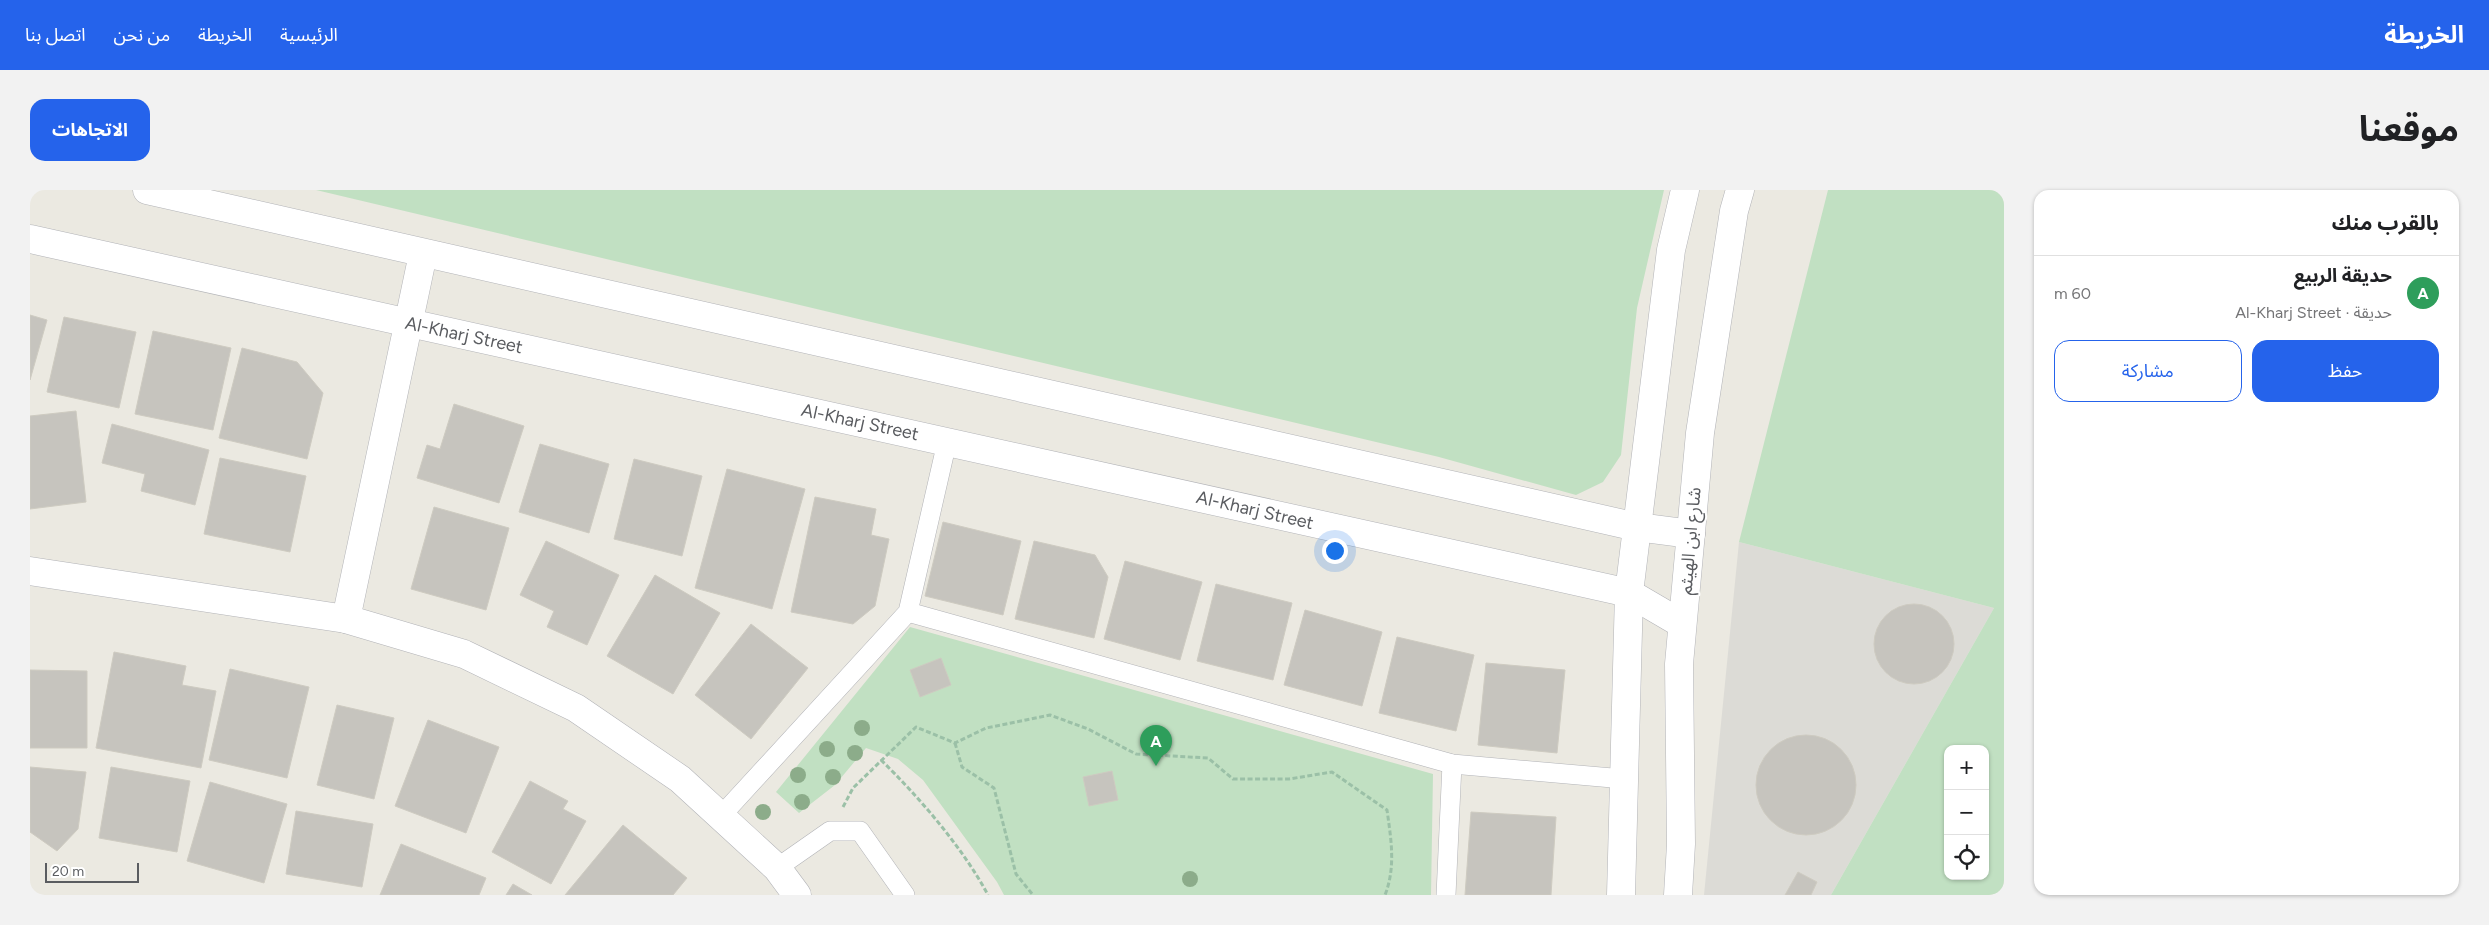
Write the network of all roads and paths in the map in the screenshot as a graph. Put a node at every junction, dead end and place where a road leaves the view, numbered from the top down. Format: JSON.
{"nodes":[{"id":1,"x":147,"y":190,"type":"edge"},
{"id":2,"x":1685,"y":190,"type":"edge"},
{"id":3,"x":1740,"y":190,"type":"edge"},
{"id":4,"x":30,"y":239,"type":"edge"},
{"id":5,"x":423,"y":254,"type":"junction"},
{"id":6,"x":409,"y":323,"type":"junction"},
{"id":7,"x":947,"y":442,"type":"junction"},
{"id":8,"x":1636,"y":528,"type":"junction"},
{"id":9,"x":1691,"y":534,"type":"junction"},
{"id":10,"x":30,"y":571,"type":"edge"},
{"id":11,"x":1629,"y":593,"type":"junction"},
{"id":12,"x":908,"y":612,"type":"junction"},
{"id":13,"x":346,"y":619,"type":"junction"},
{"id":14,"x":1682,"y":624,"type":"junction"},
{"id":15,"x":955,"y":743,"type":"junction"},
{"id":16,"x":881,"y":760,"type":"junction"},
{"id":17,"x":1452,"y":764,"type":"junction"},
{"id":18,"x":1624,"y":779,"type":"junction"},
{"id":19,"x":720,"y":817,"type":"junction"},
{"id":20,"x":830,"y":831,"type":"junction"},
{"id":21,"x":777,"y":868,"type":"junction"},
{"id":22,"x":797,"y":895,"type":"edge"},
{"id":23,"x":905,"y":895,"type":"edge"},
{"id":24,"x":988,"y":895,"type":"edge"},
{"id":25,"x":1033,"y":895,"type":"edge"},
{"id":26,"x":1385,"y":895,"type":"edge"},
{"id":27,"x":1446,"y":895,"type":"edge"},
{"id":28,"x":1621,"y":895,"type":"edge"},
{"id":29,"x":1678,"y":895,"type":"edge"}],
"edges":[{"from":1,"to":5,"type":"street"},
{"from":2,"to":8,"type":"street"},
{"from":3,"to":9,"type":"street","name":"شارع ابن الهيثم"},
{"from":4,"to":6,"type":"street","name":"Al-Kharj Street"},
{"from":5,"to":6,"type":"street"},
{"from":5,"to":8,"type":"street"},
{"from":6,"to":7,"type":"street","name":"Al-Kharj Street"},
{"from":6,"to":13,"type":"street"},
{"from":7,"to":11,"type":"street","name":"Al-Kharj Street"},
{"from":7,"to":12,"type":"lane"},
{"from":8,"to":9,"type":"street"},
{"from":8,"to":11,"type":"street"},
{"from":9,"to":14,"type":"street","name":"شارع ابن الهيثم"},
{"from":10,"to":13,"type":"street"},
{"from":11,"to":14,"type":"street","name":"Al-Kharj Street"},
{"from":11,"to":18,"type":"street"},
{"from":12,"to":17,"type":"lane"},
{"from":12,"to":19,"type":"lane"},
{"from":13,"to":19,"type":"street"},
{"from":14,"to":29,"type":"street","name":"شارع ابن الهيثم"},
{"from":15,"to":16,"type":"path"},
{"from":15,"to":25,"type":"path"},
{"from":15,"to":26,"type":"path"},
{"from":16,"to":20,"type":"path"},
{"from":16,"to":24,"type":"path"},
{"from":17,"to":18,"type":"lane"},
{"from":17,"to":27,"type":"lane"},
{"from":18,"to":28,"type":"street"},
{"from":19,"to":21,"type":"street"},
{"from":20,"to":21,"type":"lane"},
{"from":20,"to":23,"type":"lane"},
{"from":21,"to":22,"type":"street"}]}
